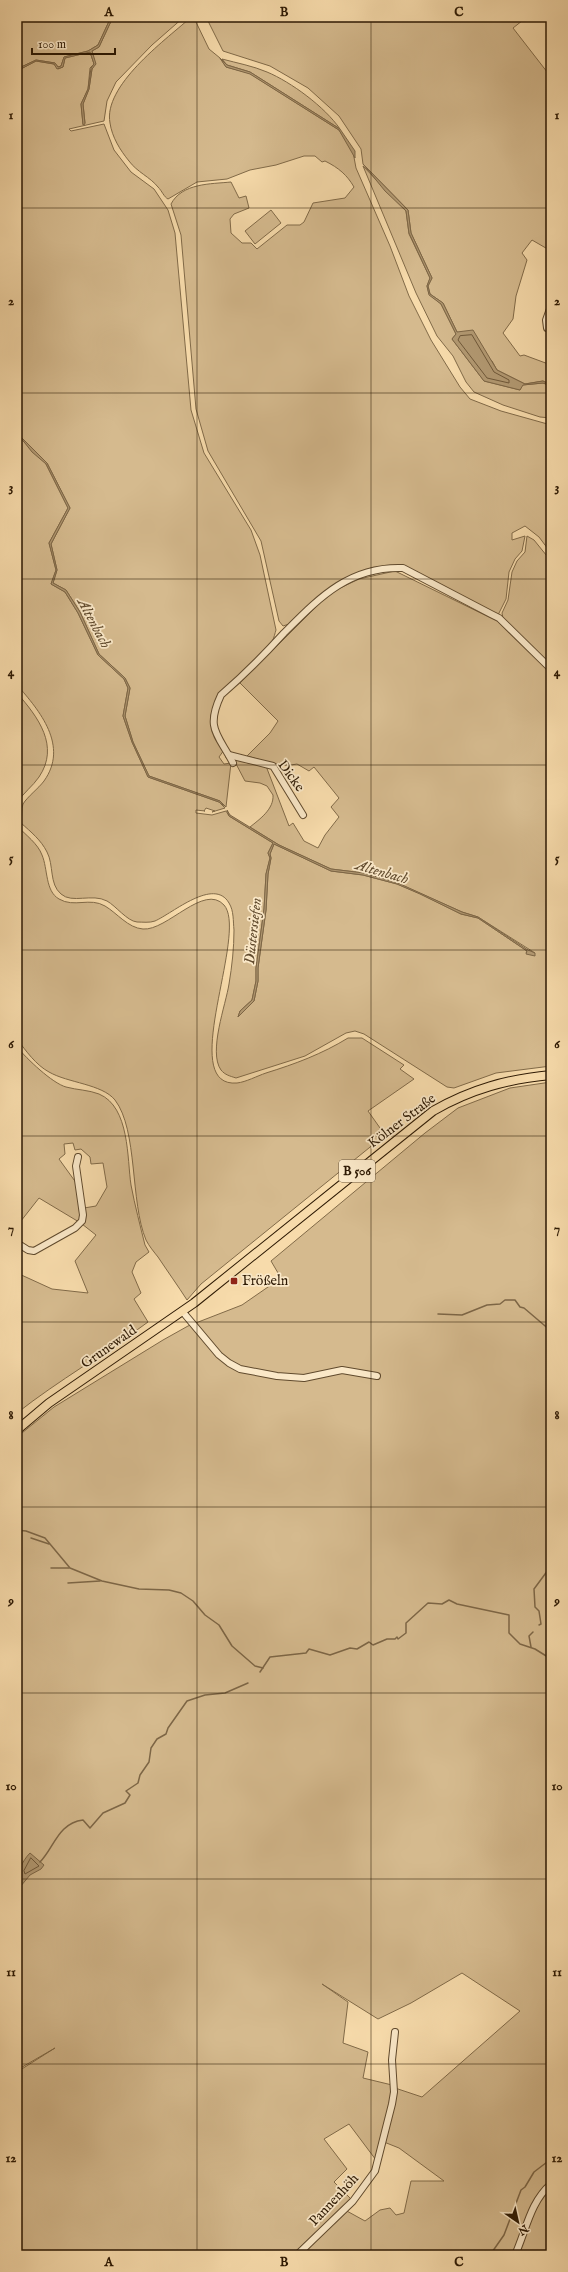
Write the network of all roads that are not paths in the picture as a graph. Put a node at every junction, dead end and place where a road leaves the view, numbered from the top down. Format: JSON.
{"nodes":[{"id":1,"x":551,"y":306,"type":"edge"},
{"id":2,"x":547,"y":328,"type":"dead end"},
{"id":3,"x":551,"y":668,"type":"edge"},
{"id":4,"x":229,"y":755,"type":"junction"},
{"id":5,"x":233,"y":763,"type":"dead end"},
{"id":6,"x":303,"y":815,"type":"dead end"},
{"id":7,"x":551,"y":1075,"type":"edge"},
{"id":8,"x":78,"y":1157,"type":"dead end"},
{"id":9,"x":17,"y":1243,"type":"edge"},
{"id":10,"x":188,"y":1307,"type":"junction"},
{"id":11,"x":377,"y":1376,"type":"dead end"},
{"id":12,"x":17,"y":1430,"type":"edge"},
{"id":13,"x":395,"y":2032,"type":"dead end"},
{"id":14,"x":551,"y":2184,"type":"edge"},
{"id":15,"x":297,"y":2255,"type":"edge"},
{"id":16,"x":516,"y":2255,"type":"edge"}],
"edges":[{"from":1,"to":2,"type":"street"},
{"from":3,"to":4,"type":"street"},
{"from":4,"to":5,"type":"street"},
{"from":4,"to":6,"type":"street","name":"Dicke"},
{"from":7,"to":10,"type":"main road","name":"Kölner Straße","number":"B 506"},
{"from":8,"to":9,"type":"street"},
{"from":10,"to":11,"type":"street"},
{"from":10,"to":12,"type":"main road","name":"Grunewald","number":"B 506"},
{"from":13,"to":15,"type":"street","name":"Pannenhöh"},
{"from":14,"to":16,"type":"street"}]}
